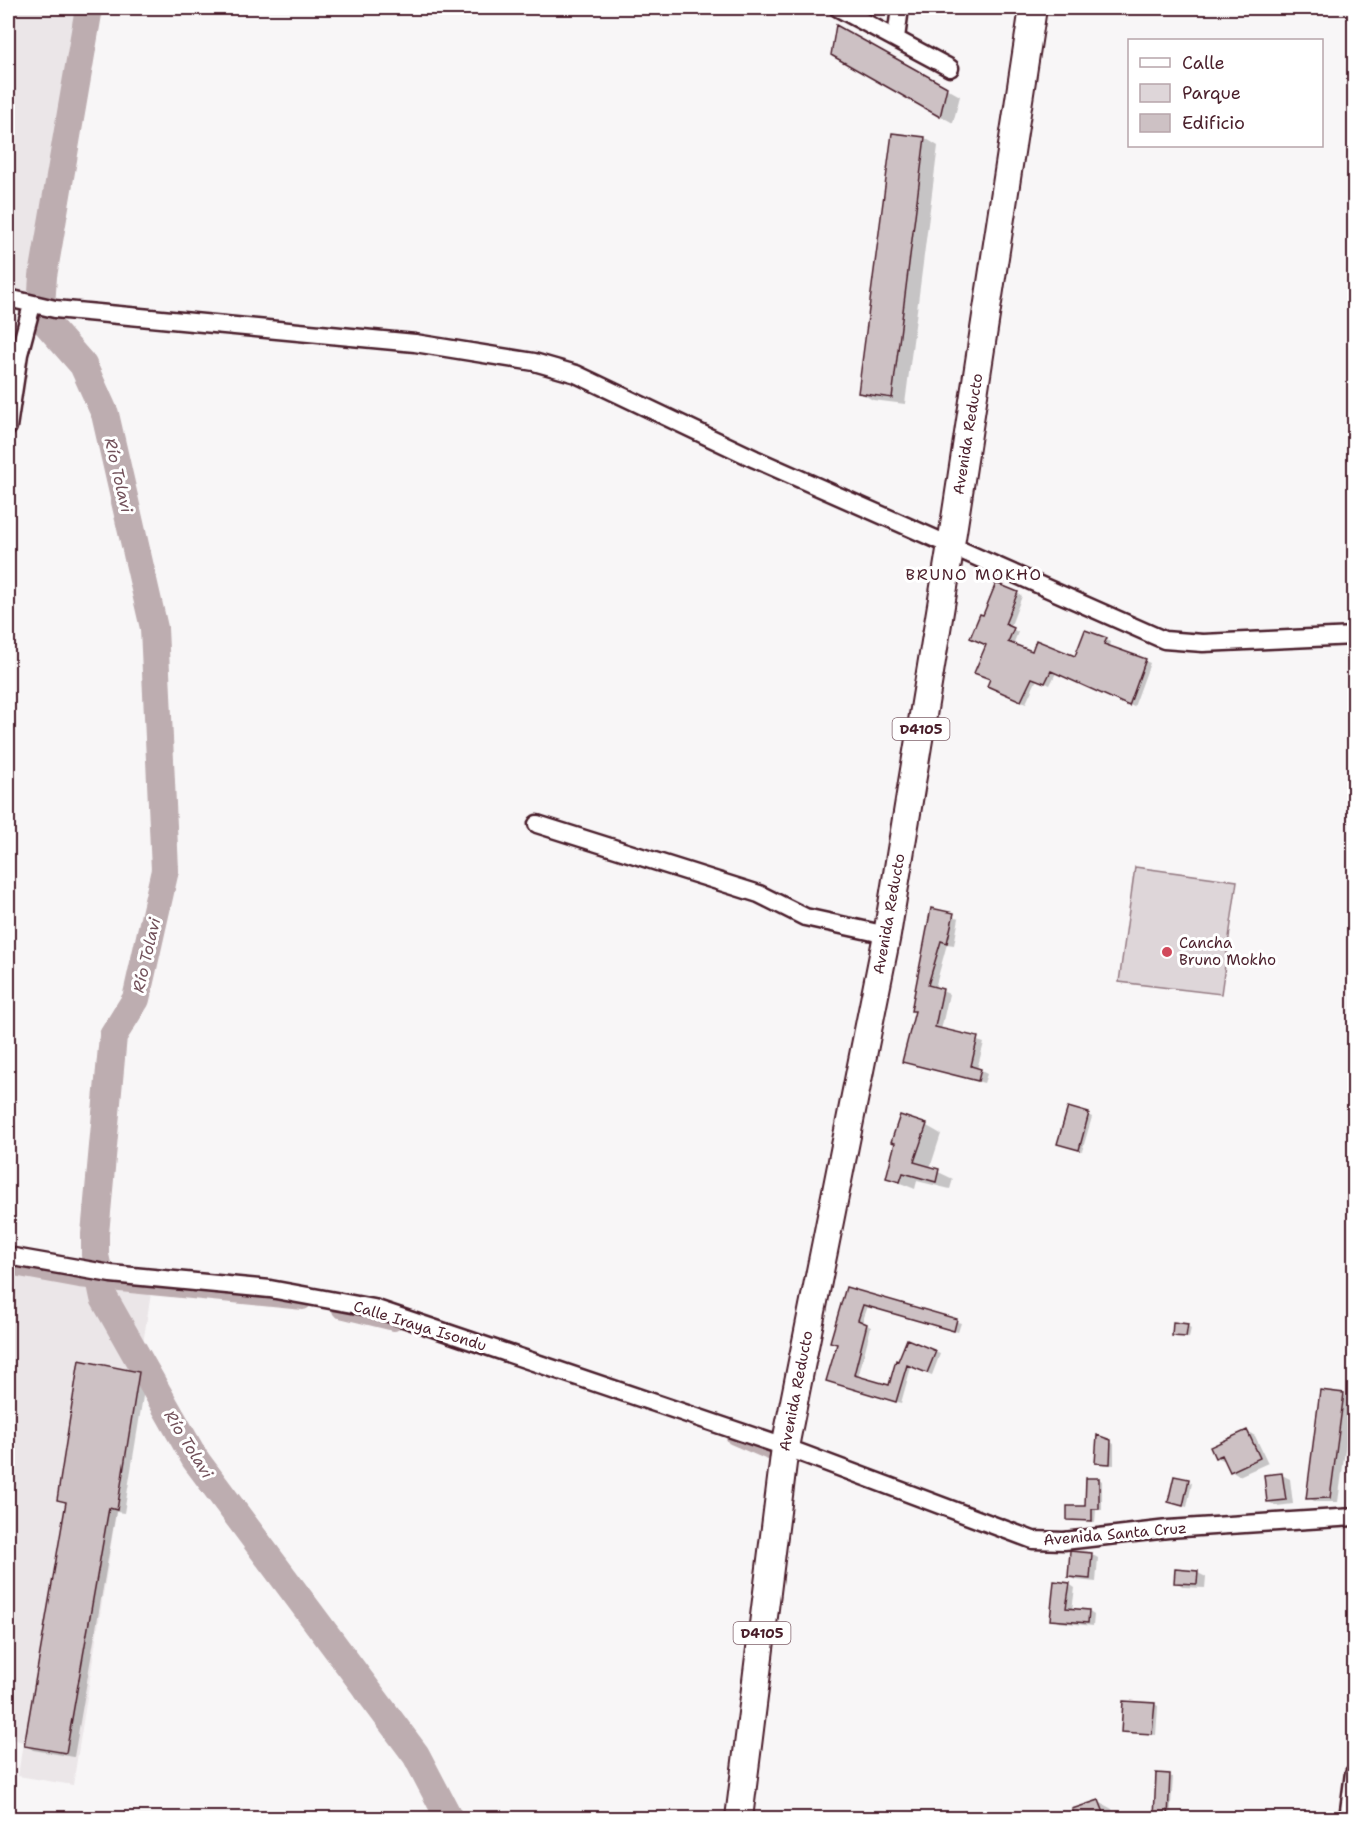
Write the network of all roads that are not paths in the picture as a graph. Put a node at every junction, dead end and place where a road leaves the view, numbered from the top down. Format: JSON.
{"nodes":[{"id":1,"x":838,"y":8,"type":"edge"},
{"id":2,"x":900,"y":8,"type":"edge"},
{"id":3,"x":1033,"y":8,"type":"edge"},
{"id":4,"x":896,"y":38,"type":"junction"},
{"id":5,"x":950,"y":68,"type":"dead end"},
{"id":6,"x":8,"y":298,"type":"edge"},
{"id":7,"x":33,"y":305,"type":"junction"},
{"id":8,"x":8,"y":427,"type":"edge"},
{"id":9,"x":951,"y":546,"type":"junction"},
{"id":10,"x":1354,"y":636,"type":"edge"},
{"id":11,"x":537,"y":824,"type":"dead end"},
{"id":12,"x":887,"y":936,"type":"junction"},
{"id":13,"x":8,"y":1256,"type":"edge"},
{"id":14,"x":785,"y":1447,"type":"junction"},
{"id":15,"x":1354,"y":1517,"type":"edge"},
{"id":16,"x":1354,"y":1773,"type":"edge"},
{"id":17,"x":739,"y":1818,"type":"edge"},
{"id":18,"x":1348,"y":1818,"type":"edge"}],
"edges":[{"from":1,"to":4,"type":"street"},
{"from":2,"to":4,"type":"street"},
{"from":3,"to":9,"type":"main road","name":"Avenida Reducto","number":"D4105"},
{"from":4,"to":5,"type":"street"},
{"from":6,"to":7,"type":"street"},
{"from":7,"to":8,"type":"street"},
{"from":7,"to":9,"type":"street"},
{"from":9,"to":10,"type":"street"},
{"from":9,"to":12,"type":"main road","name":"Avenida Reducto","number":"D4105"},
{"from":11,"to":12,"type":"street"},
{"from":12,"to":14,"type":"main road","name":"Avenida Reducto","number":"D4105"},
{"from":13,"to":14,"type":"street","name":"Calle Iraya Isondu"},
{"from":14,"to":15,"type":"street","name":"Avenida Santa Cruz"},
{"from":14,"to":17,"type":"main road","name":"Avenida Reducto","number":"D4105"},
{"from":16,"to":18,"type":"street"}]}
